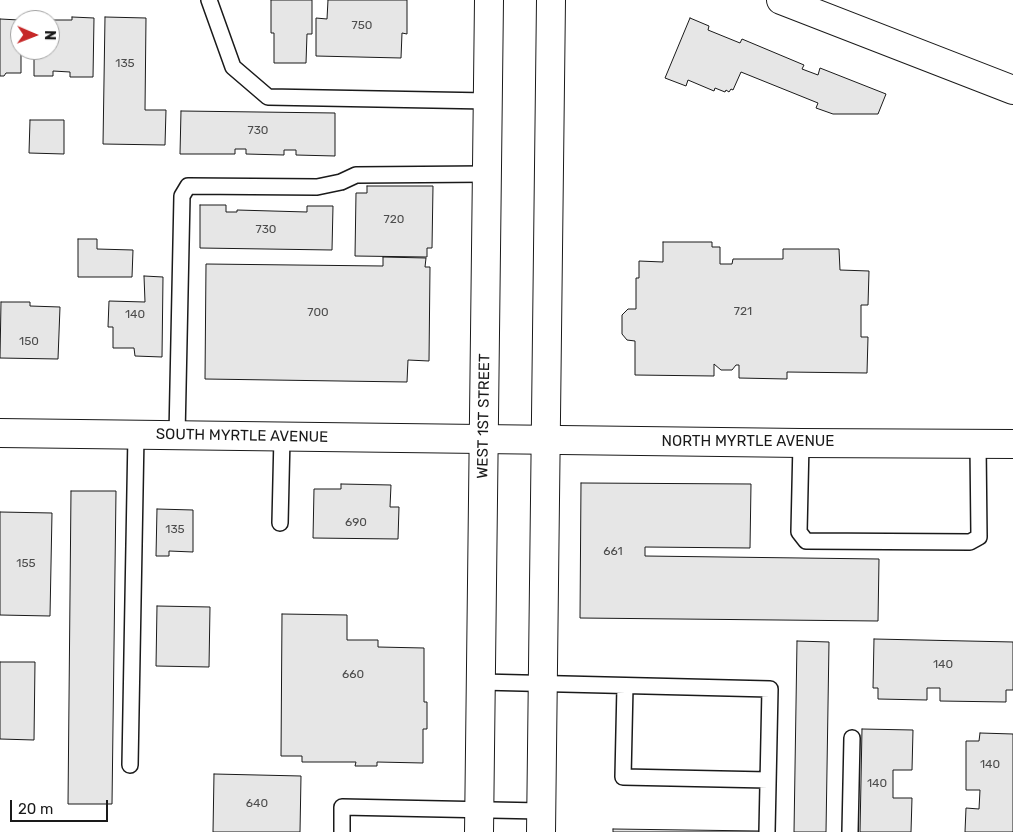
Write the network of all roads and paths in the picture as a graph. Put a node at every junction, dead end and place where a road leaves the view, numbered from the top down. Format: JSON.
{"nodes":[{"id":1,"x":209,"y":0,"type":"edge"},
{"id":2,"x":489,"y":0,"type":"edge"},
{"id":3,"x":551,"y":0,"type":"edge"},
{"id":4,"x":781,"y":0,"type":"edge"},
{"id":5,"x":1013,"y":90,"type":"edge"},
{"id":6,"x":488,"y":101,"type":"junction"},
{"id":7,"x":487,"y":174,"type":"junction"},
{"id":8,"x":0,"y":434,"type":"edge"},
{"id":9,"x":136,"y":435,"type":"junction"},
{"id":10,"x":177,"y":435,"type":"junction"},
{"id":11,"x":282,"y":437,"type":"junction"},
{"id":12,"x":484,"y":439,"type":"junction"},
{"id":13,"x":546,"y":440,"type":"junction"},
{"id":14,"x":801,"y":443,"type":"junction"},
{"id":15,"x":978,"y":444,"type":"junction"},
{"id":16,"x":1013,"y":444,"type":"edge"},
{"id":17,"x":280,"y":523,"type":"dead end"},
{"id":18,"x":481,"y":682,"type":"junction"},
{"id":19,"x":543,"y":684,"type":"junction"},
{"id":20,"x":625,"y":686,"type":"junction"},
{"id":21,"x":852,"y":738,"type":"dead end"},
{"id":22,"x":130,"y":765,"type":"dead end"},
{"id":23,"x":768,"y":780,"type":"junction"},
{"id":24,"x":479,"y":821,"type":"edge"},
{"id":25,"x":541,"y":822,"type":"edge"},
{"id":26,"x":342,"y":832,"type":"edge"},
{"id":27,"x":767,"y":832,"type":"edge"},
{"id":28,"x":850,"y":832,"type":"edge"}],
"edges":[{"from":1,"to":6,"type":"lane"},
{"from":2,"to":6,"type":"main road","name":"WEST 1ST STREET"},
{"from":3,"to":13,"type":"main road"},
{"from":4,"to":5,"type":"main road"},
{"from":6,"to":7,"type":"main road","name":"WEST 1ST STREET"},
{"from":7,"to":10,"type":"lane"},
{"from":7,"to":12,"type":"main road","name":"WEST 1ST STREET"},
{"from":8,"to":9,"type":"main road","name":"SOUTH MYRTLE AVENUE"},
{"from":9,"to":10,"type":"main road","name":"SOUTH MYRTLE AVENUE"},
{"from":9,"to":22,"type":"lane"},
{"from":10,"to":11,"type":"main road","name":"SOUTH MYRTLE AVENUE"},
{"from":11,"to":12,"type":"main road","name":"SOUTH MYRTLE AVENUE"},
{"from":11,"to":17,"type":"lane"},
{"from":12,"to":13,"type":"main road","name":"NORTH MYRTLE AVENUE"},
{"from":12,"to":18,"type":"main road","name":"WEST 1ST STREET"},
{"from":13,"to":14,"type":"main road","name":"NORTH MYRTLE AVENUE"},
{"from":13,"to":19,"type":"main road"},
{"from":14,"to":15,"type":"main road","name":"NORTH MYRTLE AVENUE"},
{"from":14,"to":15,"type":"lane"},
{"from":15,"to":16,"type":"main road","name":"NORTH MYRTLE AVENUE"},
{"from":18,"to":19,"type":"lane"},
{"from":18,"to":24,"type":"main road","name":"WEST 1ST STREET"},
{"from":19,"to":20,"type":"lane"},
{"from":19,"to":25,"type":"main road"},
{"from":20,"to":23,"type":"lane"},
{"from":20,"to":23,"type":"lane"},
{"from":21,"to":28,"type":"lane"},
{"from":23,"to":27,"type":"lane"},
{"from":24,"to":25,"type":"lane"},
{"from":24,"to":26,"type":"lane"}]}
